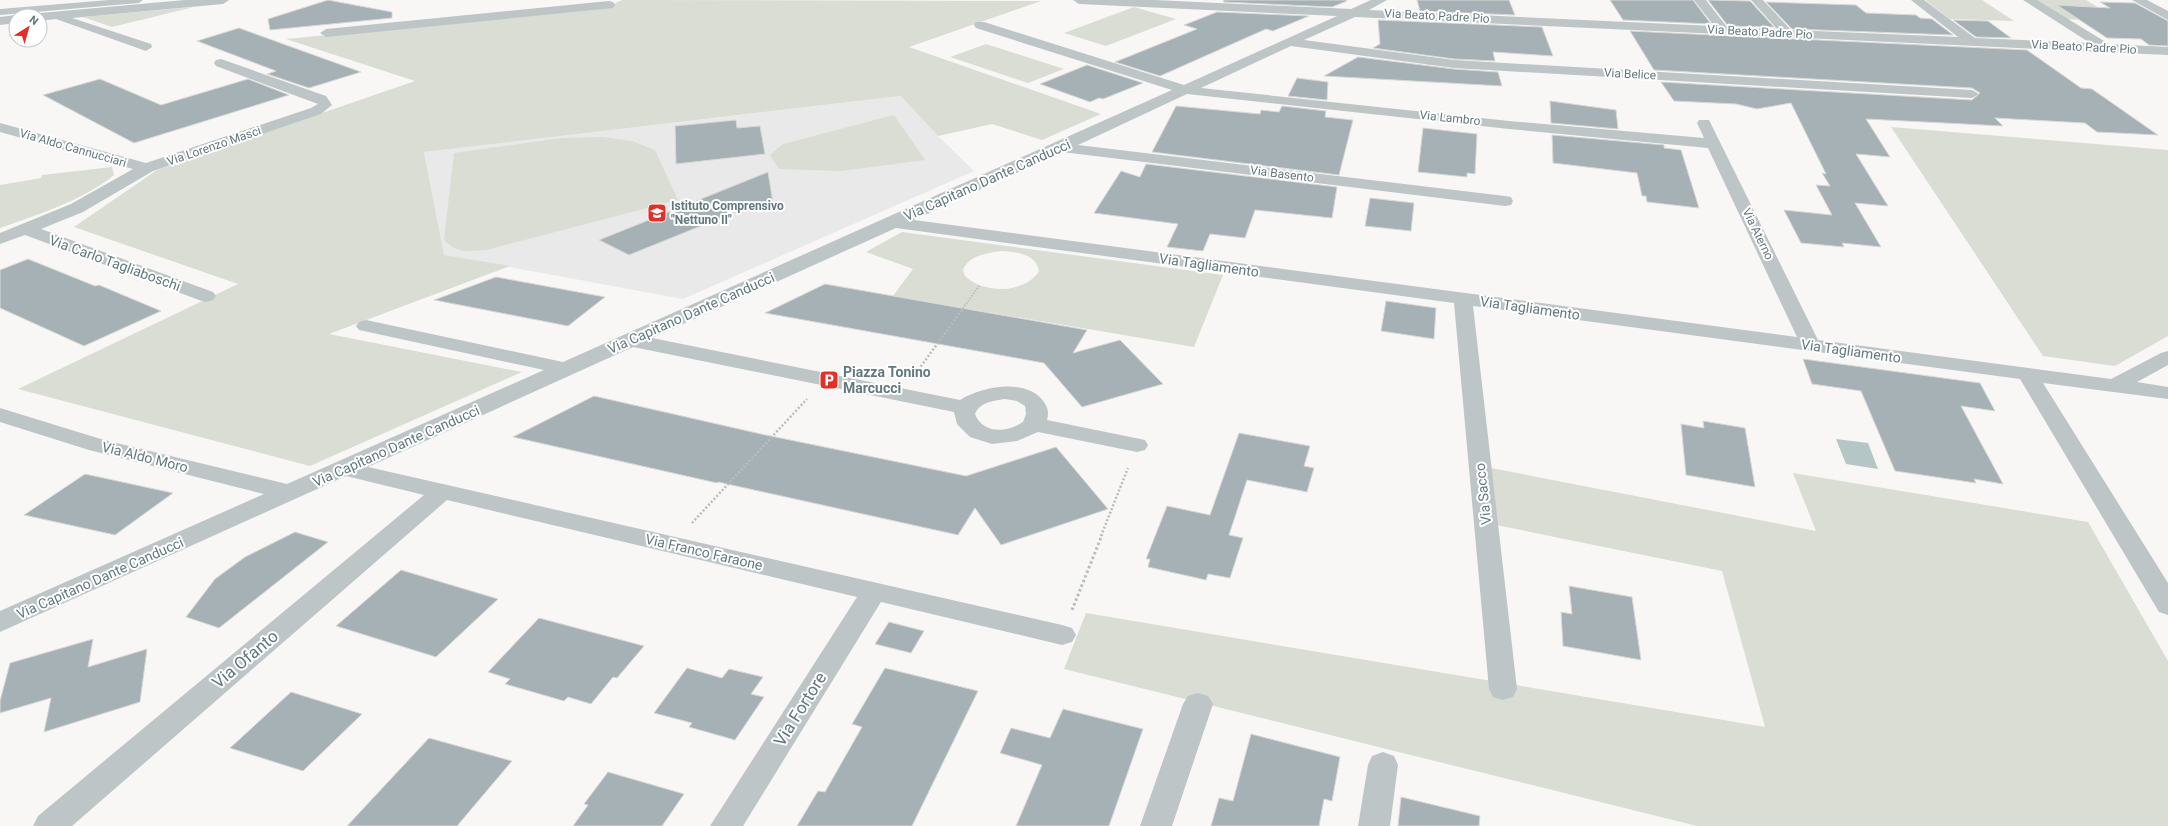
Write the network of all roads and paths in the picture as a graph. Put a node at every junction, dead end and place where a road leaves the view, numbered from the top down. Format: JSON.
{"nodes":[{"id":1,"x":139,"y":0,"type":"edge"},
{"id":2,"x":223,"y":0,"type":"edge"},
{"id":3,"x":1079,"y":0,"type":"edge"},
{"id":4,"x":1381,"y":0,"type":"edge"},
{"id":5,"x":1700,"y":0,"type":"edge"},
{"id":6,"x":1756,"y":0,"type":"edge"},
{"id":7,"x":1917,"y":0,"type":"edge"},
{"id":8,"x":2029,"y":0,"type":"edge"},
{"id":9,"x":2138,"y":0,"type":"edge"},
{"id":10,"x":610,"y":4,"type":"dead end"},
{"id":11,"x":1353,"y":12,"type":"junction"},
{"id":12,"x":48,"y":14,"type":"edge"},
{"id":13,"x":48,"y":14,"type":"edge"},
{"id":14,"x":48,"y":14,"type":"edge"},
{"id":15,"x":2168,"y":16,"type":"edge"},
{"id":16,"x":980,"y":25,"type":"dead end"},
{"id":17,"x":1723,"y":30,"type":"junction"},
{"id":18,"x":326,"y":33,"type":"dead end"},
{"id":19,"x":1787,"y":33,"type":"junction"},
{"id":20,"x":1289,"y":42,"type":"junction"},
{"id":21,"x":1972,"y":42,"type":"junction"},
{"id":22,"x":146,"y":47,"type":"dead end"},
{"id":23,"x":2106,"y":48,"type":"junction"},
{"id":24,"x":2168,"y":51,"type":"edge"},
{"id":25,"x":221,"y":63,"type":"dead end"},
{"id":26,"x":1185,"y":90,"type":"junction"},
{"id":27,"x":1972,"y":94,"type":"dead end"},
{"id":28,"x":1704,"y":123,"type":"dead end"},
{"id":29,"x":0,"y":127,"type":"edge"},
{"id":30,"x":1714,"y":144,"type":"junction"},
{"id":31,"x":1060,"y":147,"type":"junction"},
{"id":32,"x":147,"y":168,"type":"junction"},
{"id":33,"x":1505,"y":201,"type":"dead end"},
{"id":34,"x":892,"y":222,"type":"junction"},
{"id":35,"x":25,"y":230,"type":"junction"},
{"id":36,"x":0,"y":239,"type":"edge"},
{"id":37,"x":979,"y":286,"type":"dead end"},
{"id":38,"x":206,"y":296,"type":"dead end"},
{"id":39,"x":1463,"y":299,"type":"junction"},
{"id":40,"x":366,"y":326,"type":"dead end"},
{"id":41,"x":630,"y":340,"type":"junction"},
{"id":42,"x":1811,"y":346,"type":"junction"},
{"id":43,"x":2168,"y":357,"type":"edge"},
{"id":44,"x":566,"y":369,"type":"junction"},
{"id":45,"x":2027,"y":374,"type":"junction"},
{"id":46,"x":825,"y":380,"type":"junction"},
{"id":47,"x":2114,"y":386,"type":"junction"},
{"id":48,"x":2168,"y":393,"type":"edge"},
{"id":49,"x":901,"y":394,"type":"junction"},
{"id":50,"x":966,"y":408,"type":"junction"},
{"id":51,"x":0,"y":415,"type":"edge"},
{"id":52,"x":1034,"y":424,"type":"junction"},
{"id":53,"x":1137,"y":445,"type":"joint"},
{"id":54,"x":346,"y":469,"type":"junction"},
{"id":55,"x":442,"y":492,"type":"junction"},
{"id":56,"x":292,"y":493,"type":"junction"},
{"id":57,"x":672,"y":545,"type":"junction"},
{"id":58,"x":874,"y":592,"type":"junction"},
{"id":59,"x":2168,"y":605,"type":"edge"},
{"id":60,"x":0,"y":622,"type":"edge"},
{"id":61,"x":1062,"y":635,"type":"joint"},
{"id":62,"x":1503,"y":689,"type":"dead end"},
{"id":63,"x":1198,"y":704,"type":"dead end"},
{"id":64,"x":1383,"y":765,"type":"dead end"},
{"id":65,"x":49,"y":826,"type":"edge"},
{"id":66,"x":726,"y":826,"type":"edge"},
{"id":67,"x":1156,"y":826,"type":"edge"},
{"id":68,"x":1374,"y":826,"type":"edge"}],
"edges":[{"from":1,"to":12,"type":"lane"},
{"from":2,"to":13,"type":"street"},
{"from":3,"to":11,"type":"street","name":"Via Beato Padre Pio"},
{"from":4,"to":11,"type":"street","name":"Via Capitano Dante Canducci"},
{"from":5,"to":17,"type":"street"},
{"from":6,"to":19,"type":"street"},
{"from":7,"to":21,"type":"street"},
{"from":8,"to":23,"type":"street"},
{"from":9,"to":15,"type":"street"},
{"from":10,"to":18,"type":"street"},
{"from":11,"to":17,"type":"street","name":"Via Beato Padre Pio"},
{"from":11,"to":20,"type":"street","name":"Via Capitano Dante Canducci"},
{"from":14,"to":22,"type":"street"},
{"from":16,"to":26,"type":"street","name":"Via Lambro"},
{"from":17,"to":19,"type":"street","name":"Via Beato Padre Pio"},
{"from":19,"to":21,"type":"street","name":"Via Beato Padre Pio"},
{"from":20,"to":26,"type":"street","name":"Via Capitano Dante Canducci"},
{"from":20,"to":27,"type":"street","name":"Via Belice"},
{"from":21,"to":23,"type":"street","name":"Via Beato Padre Pio"},
{"from":23,"to":24,"type":"street","name":"Via Beato Padre Pio"},
{"from":25,"to":32,"type":"street","name":"Via Lorenzo Masci"},
{"from":26,"to":30,"type":"street","name":"Via Lambro"},
{"from":26,"to":31,"type":"street","name":"Via Capitano Dante Canducci"},
{"from":28,"to":30,"type":"street","name":"Via Aterno"},
{"from":29,"to":32,"type":"street","name":"Via Aldo Cannucciari"},
{"from":30,"to":42,"type":"street","name":"Via Aterno"},
{"from":31,"to":33,"type":"street","name":"Via Basento"},
{"from":31,"to":34,"type":"street","name":"Via Capitano Dante Canducci"},
{"from":32,"to":35,"type":"street","name":"Via Lorenzo Masci"},
{"from":34,"to":39,"type":"street","name":"Via Tagliamento"},
{"from":34,"to":41,"type":"street","name":"Via Capitano Dante Canducci"},
{"from":35,"to":36,"type":"street","name":"Via Lorenzo Masci"},
{"from":35,"to":38,"type":"street","name":"Via Carlo Tagliaboschi"},
{"from":37,"to":49,"type":"path"},
{"from":39,"to":42,"type":"street","name":"Via Tagliamento"},
{"from":39,"to":62,"type":"street","name":"Via Sacco"},
{"from":40,"to":44,"type":"street"},
{"from":41,"to":44,"type":"street","name":"Via Capitano Dante Canducci"},
{"from":41,"to":46,"type":"street"},
{"from":42,"to":45,"type":"street","name":"Via Tagliamento"},
{"from":43,"to":47,"type":"street"},
{"from":44,"to":54,"type":"street","name":"Via Capitano Dante Canducci"},
{"from":45,"to":47,"type":"street","name":"Via Tagliamento"},
{"from":45,"to":59,"type":"street"},
{"from":46,"to":49,"type":"street"},
{"from":46,"to":57,"type":"path"},
{"from":47,"to":48,"type":"street","name":"Via Tagliamento"},
{"from":49,"to":50,"type":"street"},
{"from":50,"to":52,"type":"street"},
{"from":50,"to":52,"type":"street"},
{"from":51,"to":56,"type":"street","name":"Via Aldo Moro"},
{"from":52,"to":53,"type":"street"},
{"from":53,"to":61,"type":"path"},
{"from":54,"to":55,"type":"street","name":"Via Franco Faraone"},
{"from":54,"to":56,"type":"street","name":"Via Capitano Dante Canducci"},
{"from":55,"to":57,"type":"street","name":"Via Franco Faraone"},
{"from":55,"to":65,"type":"street","name":"Via Ofanto"},
{"from":56,"to":60,"type":"street","name":"Via Capitano Dante Canducci"},
{"from":57,"to":58,"type":"street","name":"Via Franco Faraone"},
{"from":58,"to":61,"type":"street","name":"Via Franco Faraone"},
{"from":58,"to":66,"type":"street","name":"Via Fortore"},
{"from":63,"to":67,"type":"street"},
{"from":64,"to":68,"type":"street"}]}
